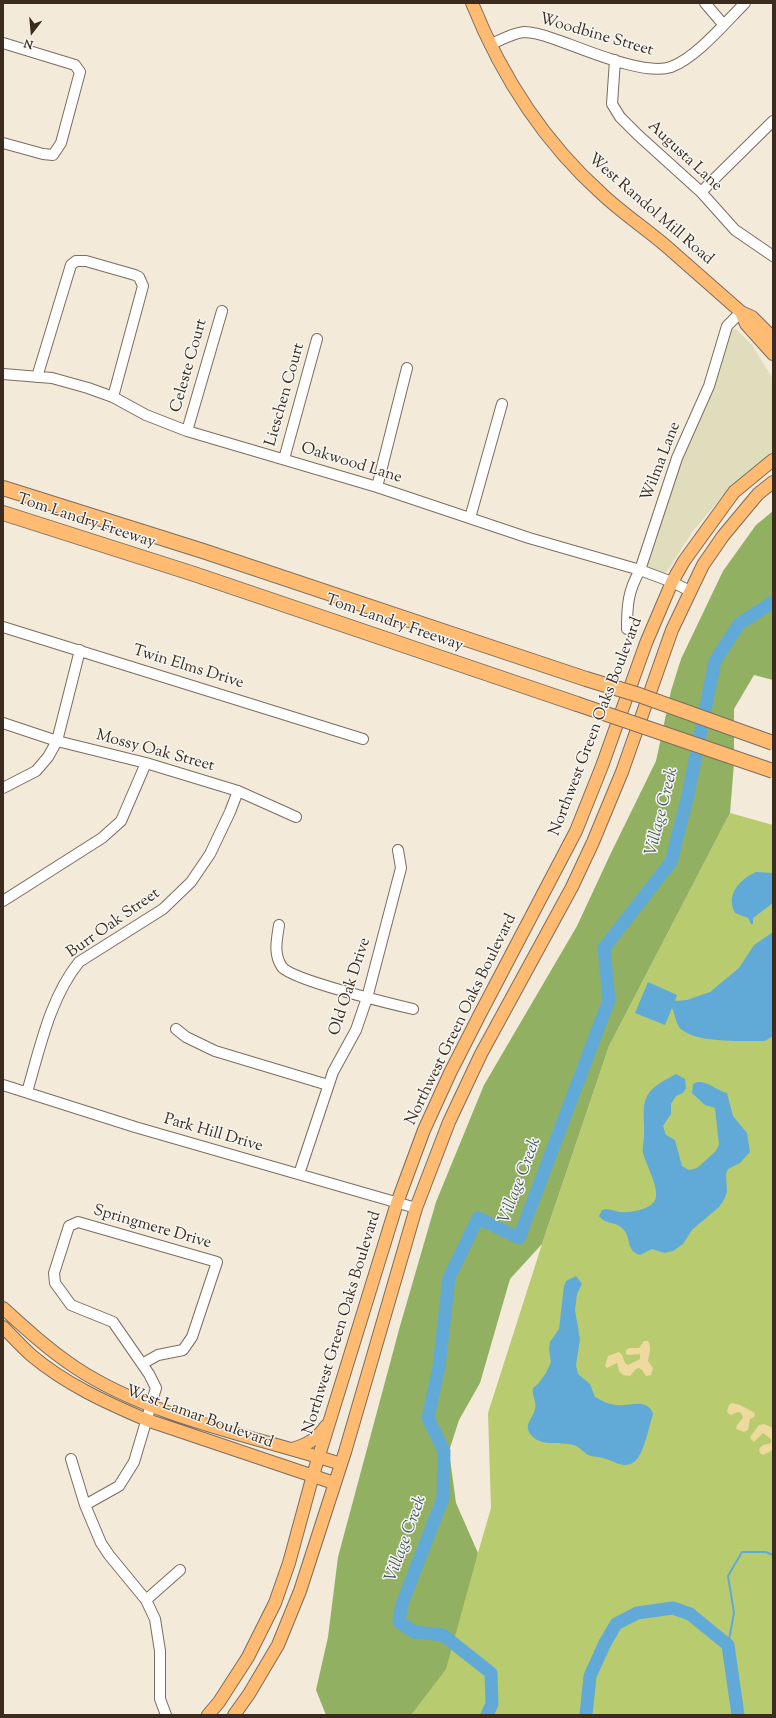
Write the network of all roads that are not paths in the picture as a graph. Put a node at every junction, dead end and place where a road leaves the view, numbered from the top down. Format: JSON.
{"nodes":[{"id":1,"x":472,"y":3,"type":"edge"},
{"id":2,"x":705,"y":3,"type":"edge"},
{"id":3,"x":744,"y":3,"type":"edge"},
{"id":4,"x":724,"y":24,"type":"junction"},
{"id":5,"x":3,"y":43,"type":"edge"},
{"id":6,"x":490,"y":45,"type":"junction"},
{"id":7,"x":615,"y":60,"type":"junction"},
{"id":8,"x":773,"y":121,"type":"edge"},
{"id":9,"x":3,"y":143,"type":"edge"},
{"id":10,"x":701,"y":192,"type":"junction"},
{"id":11,"x":773,"y":256,"type":"edge"},
{"id":12,"x":222,"y":311,"type":"dead end"},
{"id":13,"x":741,"y":312,"type":"junction"},
{"id":14,"x":773,"y":338,"type":"edge"},
{"id":15,"x":317,"y":339,"type":"dead end"},
{"id":16,"x":773,"y":354,"type":"edge"},
{"id":17,"x":407,"y":368,"type":"dead end"},
{"id":18,"x":3,"y":374,"type":"edge"},
{"id":19,"x":37,"y":377,"type":"junction"},
{"id":20,"x":113,"y":397,"type":"junction"},
{"id":21,"x":502,"y":404,"type":"dead end"},
{"id":22,"x":187,"y":430,"type":"junction"},
{"id":23,"x":284,"y":459,"type":"junction"},
{"id":24,"x":773,"y":460,"type":"edge"},
{"id":25,"x":773,"y":482,"type":"edge"},
{"id":26,"x":377,"y":487,"type":"junction"},
{"id":27,"x":3,"y":488,"type":"edge"},
{"id":28,"x":3,"y":513,"type":"edge"},
{"id":29,"x":470,"y":518,"type":"junction"},
{"id":30,"x":640,"y":570,"type":"junction"},
{"id":31,"x":672,"y":582,"type":"junction"},
{"id":32,"x":690,"y":591,"type":"junction"},
{"id":33,"x":3,"y":627,"type":"edge"},
{"id":34,"x":627,"y":629,"type":"dead end"},
{"id":35,"x":80,"y":650,"type":"junction"},
{"id":36,"x":3,"y":723,"type":"edge"},
{"id":37,"x":363,"y":739,"type":"dead end"},
{"id":38,"x":57,"y":741,"type":"junction"},
{"id":39,"x":773,"y":743,"type":"edge"},
{"id":40,"x":146,"y":763,"type":"junction"},
{"id":41,"x":773,"y":771,"type":"edge"},
{"id":42,"x":3,"y":788,"type":"edge"},
{"id":43,"x":238,"y":790,"type":"junction"},
{"id":44,"x":296,"y":817,"type":"dead end"},
{"id":45,"x":398,"y":850,"type":"dead end"},
{"id":46,"x":3,"y":901,"type":"edge"},
{"id":47,"x":279,"y":925,"type":"dead end"},
{"id":48,"x":367,"y":998,"type":"junction"},
{"id":49,"x":413,"y":1009,"type":"dead end"},
{"id":50,"x":176,"y":1029,"type":"dead end"},
{"id":51,"x":3,"y":1085,"type":"edge"},
{"id":52,"x":328,"y":1085,"type":"junction"},
{"id":53,"x":27,"y":1092,"type":"junction"},
{"id":54,"x":299,"y":1174,"type":"junction"},
{"id":55,"x":397,"y":1203,"type":"junction"},
{"id":56,"x":416,"y":1208,"type":"junction"},
{"id":57,"x":3,"y":1308,"type":"edge"},
{"id":58,"x":3,"y":1327,"type":"edge"},
{"id":59,"x":142,"y":1364,"type":"junction"},
{"id":60,"x":151,"y":1406,"type":"junction"},
{"id":61,"x":330,"y":1418,"type":"junction"},
{"id":62,"x":147,"y":1420,"type":"junction"},
{"id":63,"x":292,"y":1449,"type":"junction"},
{"id":64,"x":319,"y":1457,"type":"junction"},
{"id":65,"x":71,"y":1459,"type":"dead end"},
{"id":66,"x":341,"y":1464,"type":"junction"},
{"id":67,"x":285,"y":1466,"type":"junction"},
{"id":68,"x":313,"y":1476,"type":"junction"},
{"id":69,"x":334,"y":1483,"type":"junction"},
{"id":70,"x":306,"y":1501,"type":"junction"},
{"id":71,"x":85,"y":1505,"type":"junction"},
{"id":72,"x":180,"y":1570,"type":"dead end"},
{"id":73,"x":146,"y":1600,"type":"junction"},
{"id":74,"x":166,"y":1715,"type":"edge"},
{"id":75,"x":208,"y":1715,"type":"edge"},
{"id":76,"x":234,"y":1715,"type":"edge"}],
"edges":[{"from":1,"to":6,"type":"main road","name":"West Randol Mill Road"},
{"from":2,"to":4,"type":"street"},
{"from":3,"to":4,"type":"street","name":"Woodbine Street"},
{"from":4,"to":7,"type":"street","name":"Woodbine Street"},
{"from":5,"to":9,"type":"street"},
{"from":6,"to":7,"type":"street","name":"Woodbine Street"},
{"from":6,"to":13,"type":"main road","name":"West Randol Mill Road"},
{"from":7,"to":10,"type":"street","name":"Augusta Lane"},
{"from":8,"to":10,"type":"street"},
{"from":10,"to":11,"type":"street","name":"Augusta Lane"},
{"from":12,"to":22,"type":"street","name":"Celeste Court"},
{"from":13,"to":14,"type":"main road","name":"West Randol Mill Road"},
{"from":13,"to":16,"type":"main road","name":"West Randol Mill Road"},
{"from":13,"to":30,"type":"street","name":"Wilma Lane"},
{"from":15,"to":23,"type":"street","name":"Lieschen Court"},
{"from":17,"to":26,"type":"street"},
{"from":18,"to":19,"type":"street","name":"Oakwood Lane"},
{"from":19,"to":20,"type":"street","name":"Oakwood Lane"},
{"from":19,"to":20,"type":"street"},
{"from":20,"to":22,"type":"street","name":"Oakwood Lane"},
{"from":21,"to":29,"type":"street"},
{"from":22,"to":23,"type":"street","name":"Oakwood Lane"},
{"from":23,"to":26,"type":"street","name":"Oakwood Lane"},
{"from":24,"to":31,"type":"main road","name":"Northwest Green Oaks Boulevard"},
{"from":25,"to":32,"type":"main road","name":"Northwest Green Oaks Boulevard"},
{"from":26,"to":29,"type":"street","name":"Oakwood Lane"},
{"from":27,"to":39,"type":"highway","name":"Tom Landry Freeway","bridge":true},
{"from":28,"to":41,"type":"highway","name":"Tom Landry Freeway","bridge":true},
{"from":29,"to":30,"type":"street","name":"Oakwood Lane"},
{"from":30,"to":31,"type":"street","name":"Oakwood Lane"},
{"from":30,"to":34,"type":"street","name":"Wilma Lane"},
{"from":31,"to":32,"type":"street","name":"Oakwood Lane"},
{"from":31,"to":55,"type":"main road","name":"Northwest Green Oaks Boulevard"},
{"from":32,"to":56,"type":"main road","name":"Northwest Green Oaks Boulevard"},
{"from":33,"to":35,"type":"street","name":"Twin Elms Drive"},
{"from":35,"to":37,"type":"street","name":"Twin Elms Drive"},
{"from":35,"to":38,"type":"street"},
{"from":36,"to":38,"type":"street","name":"Mossy Oak Street"},
{"from":38,"to":40,"type":"street","name":"Mossy Oak Street"},
{"from":38,"to":42,"type":"street"},
{"from":40,"to":43,"type":"street","name":"Mossy Oak Street"},
{"from":40,"to":46,"type":"street"},
{"from":43,"to":44,"type":"street","name":"Mossy Oak Street"},
{"from":43,"to":53,"type":"street","name":"Burr Oak Street"},
{"from":45,"to":48,"type":"street","name":"Old Oak Drive"},
{"from":47,"to":48,"type":"street"},
{"from":48,"to":49,"type":"street"},
{"from":48,"to":52,"type":"street","name":"Old Oak Drive"},
{"from":50,"to":52,"type":"street"},
{"from":51,"to":53,"type":"street","name":"Park Hill Drive"},
{"from":52,"to":54,"type":"street","name":"Old Oak Drive"},
{"from":53,"to":54,"type":"street","name":"Park Hill Drive"},
{"from":54,"to":55,"type":"street","name":"Park Hill Drive"},
{"from":55,"to":56,"type":"street","name":"Park Hill Drive"},
{"from":55,"to":61,"type":"main road","name":"Northwest Green Oaks Boulevard"},
{"from":56,"to":66,"type":"main road","name":"Northwest Green Oaks Boulevard"},
{"from":57,"to":60,"type":"main road","name":"West Lamar Boulevard"},
{"from":58,"to":62,"type":"main road","name":"West Lamar Boulevard"},
{"from":59,"to":59,"type":"street","name":"Springmere Drive"},
{"from":59,"to":60,"type":"street","name":"Springmere Drive"},
{"from":60,"to":62,"type":"street","name":"Springmere Drive"},
{"from":60,"to":63,"type":"main road","name":"West Lamar Boulevard"},
{"from":61,"to":63,"type":"main road"},
{"from":61,"to":64,"type":"main road","name":"Northwest Green Oaks Boulevard"},
{"from":62,"to":67,"type":"main road","name":"West Lamar Boulevard"},
{"from":62,"to":71,"type":"street","name":"Springmere Drive"},
{"from":63,"to":64,"type":"main road","name":"West Lamar Boulevard"},
{"from":64,"to":66,"type":"main road","name":"West Lamar Boulevard"},
{"from":64,"to":68,"type":"main road","name":"Northwest Green Oaks Boulevard"},
{"from":65,"to":71,"type":"street"},
{"from":66,"to":69,"type":"main road","name":"Northwest Green Oaks Boulevard"},
{"from":67,"to":68,"type":"main road","name":"West Lamar Boulevard"},
{"from":67,"to":70,"type":"main road"},
{"from":68,"to":69,"type":"main road","name":"West Lamar Boulevard"},
{"from":68,"to":70,"type":"main road","name":"Northwest Green Oaks Boulevard"},
{"from":69,"to":76,"type":"main road","name":"Northwest Green Oaks Boulevard"},
{"from":70,"to":75,"type":"main road","name":"Northwest Green Oaks Boulevard"},
{"from":71,"to":73,"type":"street"},
{"from":72,"to":73,"type":"street"},
{"from":73,"to":74,"type":"street"}]}
